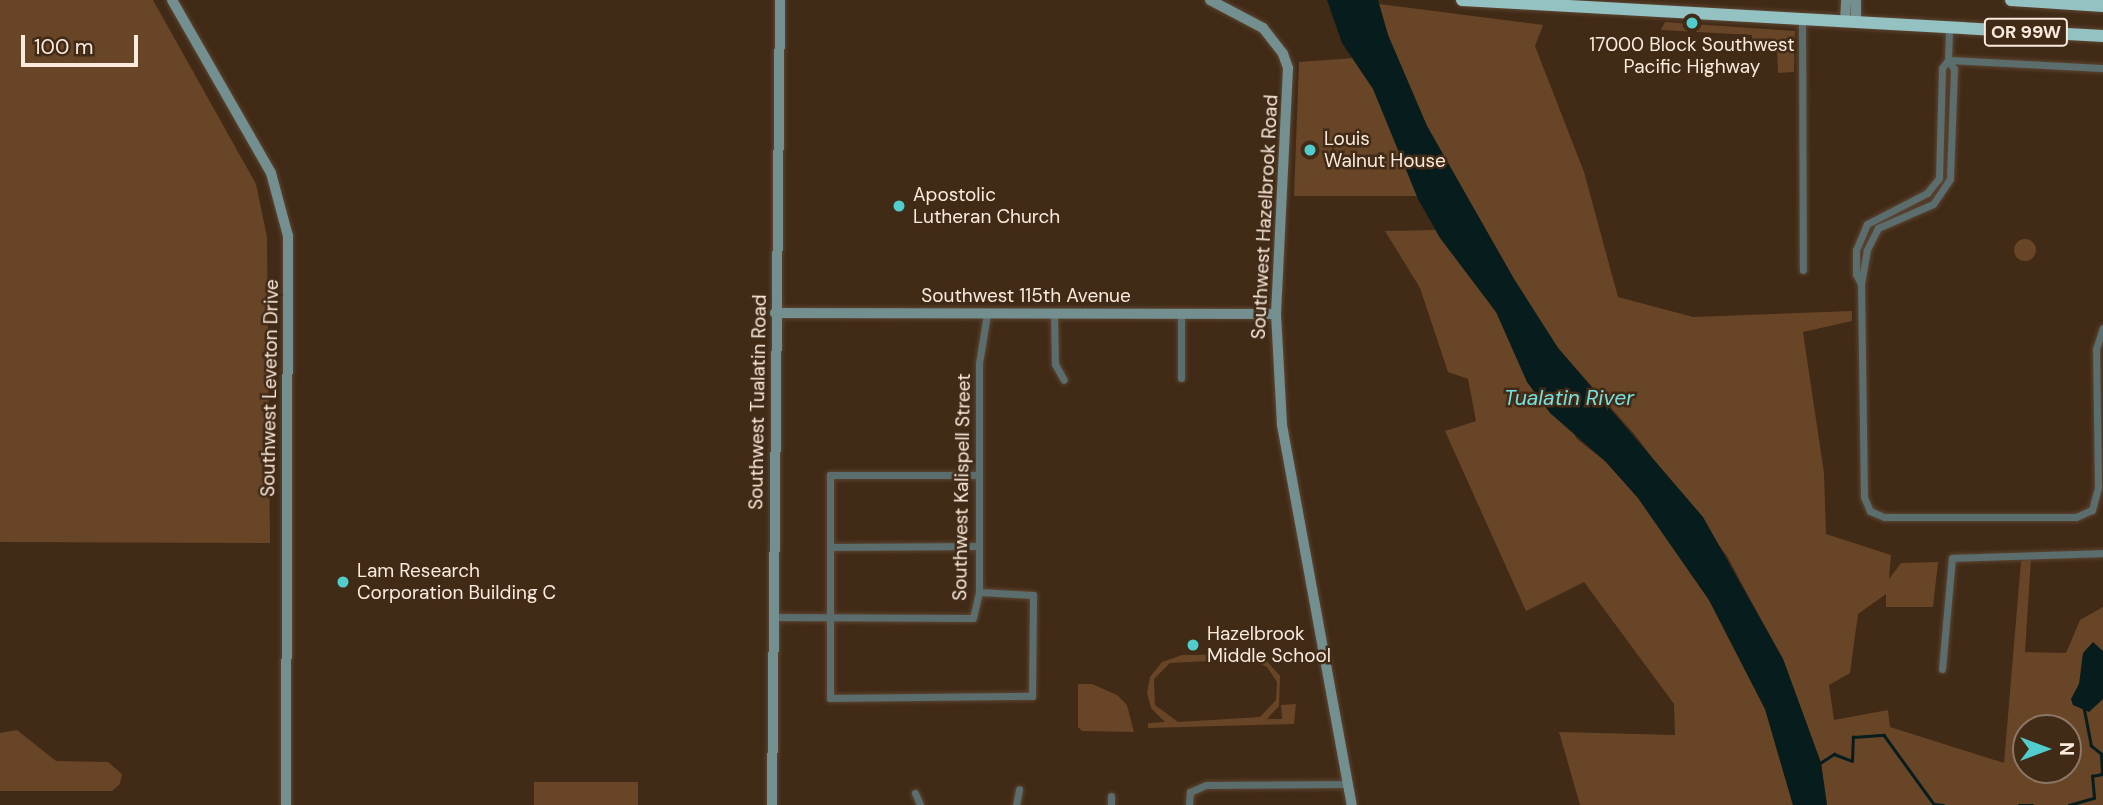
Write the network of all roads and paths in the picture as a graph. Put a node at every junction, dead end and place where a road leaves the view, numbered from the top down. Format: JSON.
{"nodes":[{"id":1,"x":172,"y":0,"type":"edge"},
{"id":2,"x":779,"y":0,"type":"edge"},
{"id":3,"x":1210,"y":0,"type":"edge"},
{"id":4,"x":1462,"y":0,"type":"edge"},
{"id":5,"x":1846,"y":0,"type":"edge"},
{"id":6,"x":1856,"y":0,"type":"edge"},
{"id":7,"x":2011,"y":0,"type":"edge"},
{"id":8,"x":2103,"y":6,"type":"edge"},
{"id":9,"x":1802,"y":20,"type":"junction"},
{"id":10,"x":1850,"y":22,"type":"junction"},
{"id":11,"x":1948,"y":28,"type":"junction"},
{"id":12,"x":2103,"y":36,"type":"edge"},
{"id":13,"x":1948,"y":60,"type":"junction"},
{"id":14,"x":2103,"y":68,"type":"edge"},
{"id":15,"x":1803,"y":270,"type":"dead end"},
{"id":16,"x":1861,"y":284,"type":"junction"},
{"id":17,"x":775,"y":313,"type":"junction"},
{"id":18,"x":1181,"y":313,"type":"junction"},
{"id":19,"x":987,"y":314,"type":"junction"},
{"id":20,"x":1054,"y":314,"type":"junction"},
{"id":21,"x":1276,"y":314,"type":"junction"},
{"id":22,"x":2103,"y":328,"type":"edge"},
{"id":23,"x":1181,"y":379,"type":"dead end"},
{"id":24,"x":1064,"y":380,"type":"dead end"},
{"id":25,"x":978,"y":475,"type":"junction"},
{"id":26,"x":830,"y":547,"type":"junction"},
{"id":27,"x":978,"y":547,"type":"junction"},
{"id":28,"x":2103,"y":552,"type":"edge"},
{"id":29,"x":979,"y":592,"type":"junction"},
{"id":30,"x":773,"y":617,"type":"junction"},
{"id":31,"x":830,"y":618,"type":"junction"},
{"id":32,"x":1942,"y":669,"type":"dead end"},
{"id":33,"x":1348,"y":784,"type":"junction"},
{"id":34,"x":1019,"y":789,"type":"dead end"},
{"id":35,"x":915,"y":793,"type":"dead end"},
{"id":36,"x":286,"y":805,"type":"edge"},
{"id":37,"x":772,"y":805,"type":"edge"},
{"id":38,"x":920,"y":805,"type":"edge"},
{"id":39,"x":1016,"y":805,"type":"edge"},
{"id":40,"x":1189,"y":805,"type":"edge"},
{"id":41,"x":1352,"y":805,"type":"edge"}],
"edges":[{"from":1,"to":36,"type":"street","name":"Southwest Leveton Drive"},
{"from":2,"to":17,"type":"street","name":"Southwest Tualatin Road"},
{"from":3,"to":21,"type":"street","name":"Southwest Hazelbrook Road"},
{"from":4,"to":9,"type":"highway","number":"OR 99W"},
{"from":5,"to":10,"type":"street"},
{"from":6,"to":10,"type":"street"},
{"from":7,"to":8,"type":"highway","number":"OR 99W"},
{"from":9,"to":10,"type":"highway","number":"OR 99W"},
{"from":9,"to":15,"type":"street"},
{"from":10,"to":11,"type":"highway","number":"OR 99W"},
{"from":11,"to":12,"type":"highway","number":"OR 99W"},
{"from":11,"to":13,"type":"street"},
{"from":13,"to":14,"type":"street"},
{"from":13,"to":16,"type":"street"},
{"from":13,"to":16,"type":"street"},
{"from":16,"to":22,"type":"street"},
{"from":17,"to":19,"type":"street","name":"Southwest 115th Avenue"},
{"from":17,"to":30,"type":"street","name":"Southwest Tualatin Road"},
{"from":18,"to":20,"type":"street","name":"Southwest 115th Avenue"},
{"from":18,"to":21,"type":"street","name":"Southwest 115th Avenue"},
{"from":18,"to":23,"type":"street"},
{"from":19,"to":20,"type":"street","name":"Southwest 115th Avenue"},
{"from":19,"to":25,"type":"street","name":"Southwest Kalispell Street"},
{"from":20,"to":24,"type":"street"},
{"from":21,"to":33,"type":"street","name":"Southwest Hazelbrook Road"},
{"from":25,"to":26,"type":"street"},
{"from":25,"to":27,"type":"street","name":"Southwest Kalispell Street"},
{"from":26,"to":27,"type":"street"},
{"from":26,"to":31,"type":"street"},
{"from":27,"to":29,"type":"street","name":"Southwest Kalispell Street"},
{"from":28,"to":32,"type":"street"},
{"from":29,"to":31,"type":"street","name":"Southwest Kalispell Street"},
{"from":29,"to":31,"type":"street"},
{"from":30,"to":31,"type":"street"},
{"from":30,"to":37,"type":"street","name":"Southwest Tualatin Road"},
{"from":33,"to":40,"type":"street"},
{"from":33,"to":41,"type":"street","name":"Southwest Hazelbrook Road"},
{"from":34,"to":39,"type":"street"},
{"from":35,"to":38,"type":"street"}]}
